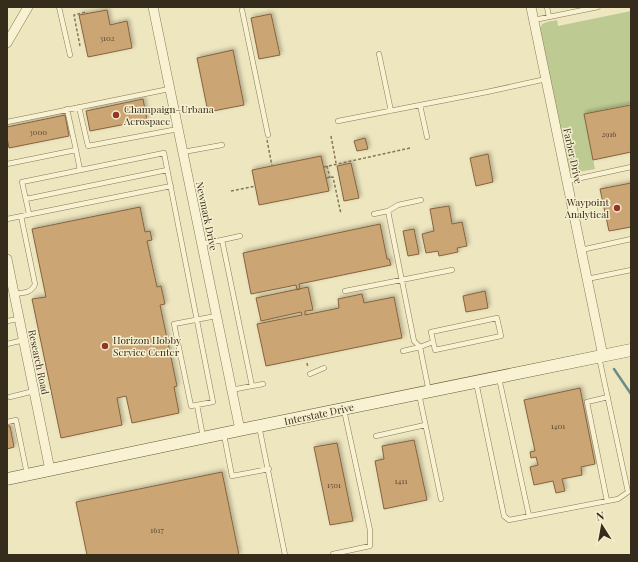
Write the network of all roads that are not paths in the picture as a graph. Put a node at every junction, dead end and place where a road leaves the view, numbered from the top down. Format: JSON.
{"nodes":[{"id":1,"x":28,"y":7,"type":"edge"},
{"id":2,"x":59,"y":7,"type":"edge"},
{"id":3,"x":153,"y":7,"type":"edge"},
{"id":4,"x":531,"y":7,"type":"edge"},
{"id":5,"x":547,"y":7,"type":"edge"},
{"id":6,"x":598,"y":7,"type":"edge"},
{"id":7,"x":242,"y":10,"type":"dead end"},
{"id":8,"x":549,"y":17,"type":"junction"},
{"id":9,"x":534,"y":20,"type":"junction"},
{"id":10,"x":7,"y":43,"type":"edge"},
{"id":11,"x":379,"y":54,"type":"dead end"},
{"id":12,"x":70,"y":55,"type":"dead end"},
{"id":13,"x":546,"y":79,"type":"junction"},
{"id":14,"x":169,"y":89,"type":"junction"},
{"id":15,"x":420,"y":105,"type":"junction"},
{"id":16,"x":79,"y":106,"type":"junction"},
{"id":17,"x":67,"y":109,"type":"junction"},
{"id":18,"x":391,"y":111,"type":"junction"},
{"id":19,"x":338,"y":121,"type":"dead end"},
{"id":20,"x":7,"y":122,"type":"edge"},
{"id":21,"x":178,"y":129,"type":"junction"},
{"id":22,"x":267,"y":136,"type":"road end"},
{"id":23,"x":427,"y":137,"type":"dead end"},
{"id":24,"x":222,"y":144,"type":"dead end"},
{"id":25,"x":76,"y":150,"type":"junction"},
{"id":26,"x":183,"y":152,"type":"junction"},
{"id":27,"x":7,"y":164,"type":"edge"},
{"id":28,"x":631,"y":166,"type":"edge"},
{"id":29,"x":80,"y":170,"type":"junction"},
{"id":30,"x":167,"y":170,"type":"junction"},
{"id":31,"x":567,"y":181,"type":"junction"},
{"id":32,"x":170,"y":186,"type":"junction"},
{"id":33,"x":26,"y":199,"type":"junction"},
{"id":34,"x":421,"y":200,"type":"dead end"},
{"id":35,"x":388,"y":211,"type":"junction"},
{"id":36,"x":29,"y":214,"type":"junction"},
{"id":37,"x":374,"y":214,"type":"dead end"},
{"id":38,"x":21,"y":216,"type":"junction"},
{"id":39,"x":7,"y":219,"type":"edge"},
{"id":40,"x":240,"y":236,"type":"dead end"},
{"id":41,"x":631,"y":239,"type":"edge"},
{"id":42,"x":222,"y":240,"type":"junction"},
{"id":43,"x":202,"y":244,"type":"junction"},
{"id":44,"x":581,"y":250,"type":"junction"},
{"id":45,"x":8,"y":264,"type":"edge"},
{"id":46,"x":452,"y":270,"type":"dead end"},
{"id":47,"x":631,"y":270,"type":"edge"},
{"id":48,"x":587,"y":279,"type":"junction"},
{"id":49,"x":402,"y":280,"type":"junction"},
{"id":50,"x":345,"y":291,"type":"dead end"},
{"id":51,"x":14,"y":294,"type":"junction"},
{"id":52,"x":216,"y":316,"type":"junction"},
{"id":53,"x":19,"y":319,"type":"junction"},
{"id":54,"x":197,"y":320,"type":"junction"},
{"id":55,"x":7,"y":321,"type":"edge"},
{"id":56,"x":24,"y":340,"type":"junction"},
{"id":57,"x":433,"y":342,"type":"junction"},
{"id":58,"x":7,"y":344,"type":"edge"},
{"id":59,"x":420,"y":348,"type":"junction"},
{"id":60,"x":631,"y":350,"type":"edge"},
{"id":61,"x":403,"y":351,"type":"dead end"},
{"id":62,"x":601,"y":357,"type":"junction"},
{"id":63,"x":324,"y":368,"type":"dead end"},
{"id":64,"x":310,"y":374,"type":"dead end"},
{"id":65,"x":499,"y":378,"type":"junction"},
{"id":66,"x":476,"y":382,"type":"junction"},
{"id":67,"x":263,"y":384,"type":"dead end"},
{"id":68,"x":252,"y":386,"type":"junction"},
{"id":69,"x":231,"y":390,"type":"junction"},
{"id":70,"x":34,"y":391,"type":"junction"},
{"id":71,"x":424,"y":393,"type":"junction"},
{"id":72,"x":10,"y":397,"type":"dead end"},
{"id":73,"x":608,"y":397,"type":"junction"},
{"id":74,"x":197,"y":405,"type":"junction"},
{"id":75,"x":344,"y":409,"type":"junction"},
{"id":76,"x":7,"y":422,"type":"edge"},
{"id":77,"x":426,"y":425,"type":"junction"},
{"id":78,"x":259,"y":426,"type":"junction"},
{"id":79,"x":240,"y":430,"type":"junction"},
{"id":80,"x":224,"y":433,"type":"junction"},
{"id":81,"x":376,"y":436,"type":"dead end"},
{"id":82,"x":204,"y":438,"type":"junction"},
{"id":83,"x":268,"y":469,"type":"junction"},
{"id":84,"x":50,"y":470,"type":"junction"},
{"id":85,"x":27,"y":475,"type":"junction"},
{"id":86,"x":7,"y":479,"type":"edge"},
{"id":87,"x":441,"y":499,"type":"dead end"},
{"id":88,"x":607,"y":501,"type":"junction"},
{"id":89,"x":529,"y":516,"type":"junction"},
{"id":90,"x":333,"y":554,"type":"edge"},
{"id":91,"x":285,"y":555,"type":"edge"}],
"edges":[{"from":1,"to":10,"type":"street"},
{"from":2,"to":12,"type":"lane"},
{"from":3,"to":14,"type":"street","name":"Newmark Drive"},
{"from":4,"to":9,"type":"street","name":"Farber Drive"},
{"from":5,"to":8,"type":"lane"},
{"from":6,"to":8,"type":"lane"},
{"from":7,"to":22,"type":"lane"},
{"from":8,"to":9,"type":"lane"},
{"from":9,"to":13,"type":"street","name":"Farber Drive"},
{"from":11,"to":18,"type":"lane"},
{"from":13,"to":15,"type":"lane"},
{"from":13,"to":31,"type":"street","name":"Farber Drive"},
{"from":14,"to":16,"type":"lane"},
{"from":14,"to":21,"type":"street","name":"Newmark Drive"},
{"from":15,"to":18,"type":"lane"},
{"from":15,"to":23,"type":"lane"},
{"from":16,"to":17,"type":"lane"},
{"from":16,"to":21,"type":"lane"},
{"from":17,"to":20,"type":"lane"},
{"from":17,"to":25,"type":"lane"},
{"from":18,"to":19,"type":"lane"},
{"from":21,"to":26,"type":"street","name":"Newmark Drive"},
{"from":24,"to":26,"type":"lane"},
{"from":25,"to":27,"type":"lane"},
{"from":25,"to":29,"type":"lane"},
{"from":26,"to":43,"type":"street","name":"Newmark Drive"},
{"from":28,"to":31,"type":"lane"},
{"from":29,"to":30,"type":"lane"},
{"from":29,"to":33,"type":"lane"},
{"from":30,"to":32,"type":"lane"},
{"from":30,"to":33,"type":"lane"},
{"from":31,"to":44,"type":"street","name":"Farber Drive"},
{"from":32,"to":36,"type":"lane"},
{"from":32,"to":54,"type":"lane"},
{"from":33,"to":36,"type":"lane"},
{"from":34,"to":35,"type":"lane"},
{"from":35,"to":37,"type":"lane"},
{"from":35,"to":49,"type":"lane"},
{"from":36,"to":38,"type":"lane"},
{"from":38,"to":39,"type":"lane"},
{"from":38,"to":51,"type":"lane"},
{"from":40,"to":42,"type":"lane"},
{"from":41,"to":44,"type":"lane"},
{"from":42,"to":43,"type":"lane"},
{"from":42,"to":68,"type":"lane"},
{"from":43,"to":52,"type":"street","name":"Newmark Drive"},
{"from":44,"to":48,"type":"street","name":"Farber Drive"},
{"from":45,"to":51,"type":"street","name":"Research Road"},
{"from":46,"to":49,"type":"lane"},
{"from":47,"to":48,"type":"lane"},
{"from":48,"to":62,"type":"street","name":"Farber Drive"},
{"from":49,"to":50,"type":"lane"},
{"from":49,"to":59,"type":"lane"},
{"from":51,"to":53,"type":"street","name":"Research Road"},
{"from":52,"to":54,"type":"lane"},
{"from":52,"to":69,"type":"street","name":"Newmark Drive"},
{"from":53,"to":55,"type":"lane"},
{"from":53,"to":56,"type":"street","name":"Research Road"},
{"from":54,"to":74,"type":"lane"},
{"from":54,"to":74,"type":"lane"},
{"from":56,"to":58,"type":"lane"},
{"from":56,"to":70,"type":"street","name":"Research Road"},
{"from":57,"to":57,"type":"lane"},
{"from":57,"to":59,"type":"lane"},
{"from":59,"to":61,"type":"lane"},
{"from":59,"to":71,"type":"lane"},
{"from":60,"to":62,"type":"main road","name":"Interstate Drive"},
{"from":62,"to":65,"type":"main road","name":"Interstate Drive"},
{"from":62,"to":73,"type":"lane"},
{"from":63,"to":64,"type":"lane"},
{"from":65,"to":66,"type":"main road","name":"Interstate Drive"},
{"from":65,"to":89,"type":"lane"},
{"from":66,"to":71,"type":"main road","name":"Interstate Drive"},
{"from":66,"to":89,"type":"lane"},
{"from":67,"to":68,"type":"lane"},
{"from":68,"to":69,"type":"lane"},
{"from":69,"to":79,"type":"street","name":"Newmark Drive"},
{"from":70,"to":72,"type":"lane"},
{"from":70,"to":84,"type":"street","name":"Research Road"},
{"from":71,"to":75,"type":"main road","name":"Interstate Drive"},
{"from":71,"to":77,"type":"lane"},
{"from":73,"to":88,"type":"lane"},
{"from":73,"to":88,"type":"lane"},
{"from":74,"to":82,"type":"lane"},
{"from":75,"to":78,"type":"main road","name":"Interstate Drive"},
{"from":75,"to":90,"type":"lane"},
{"from":76,"to":85,"type":"lane"},
{"from":77,"to":81,"type":"lane"},
{"from":77,"to":87,"type":"lane"},
{"from":78,"to":79,"type":"main road","name":"Interstate Drive"},
{"from":78,"to":83,"type":"lane"},
{"from":79,"to":80,"type":"main road","name":"Interstate Drive"},
{"from":80,"to":82,"type":"main road","name":"Interstate Drive"},
{"from":80,"to":83,"type":"lane"},
{"from":82,"to":84,"type":"main road","name":"Interstate Drive"},
{"from":83,"to":91,"type":"lane"},
{"from":84,"to":85,"type":"main road","name":"Interstate Drive"},
{"from":85,"to":86,"type":"main road","name":"Interstate Drive"},
{"from":88,"to":89,"type":"lane"}]}
